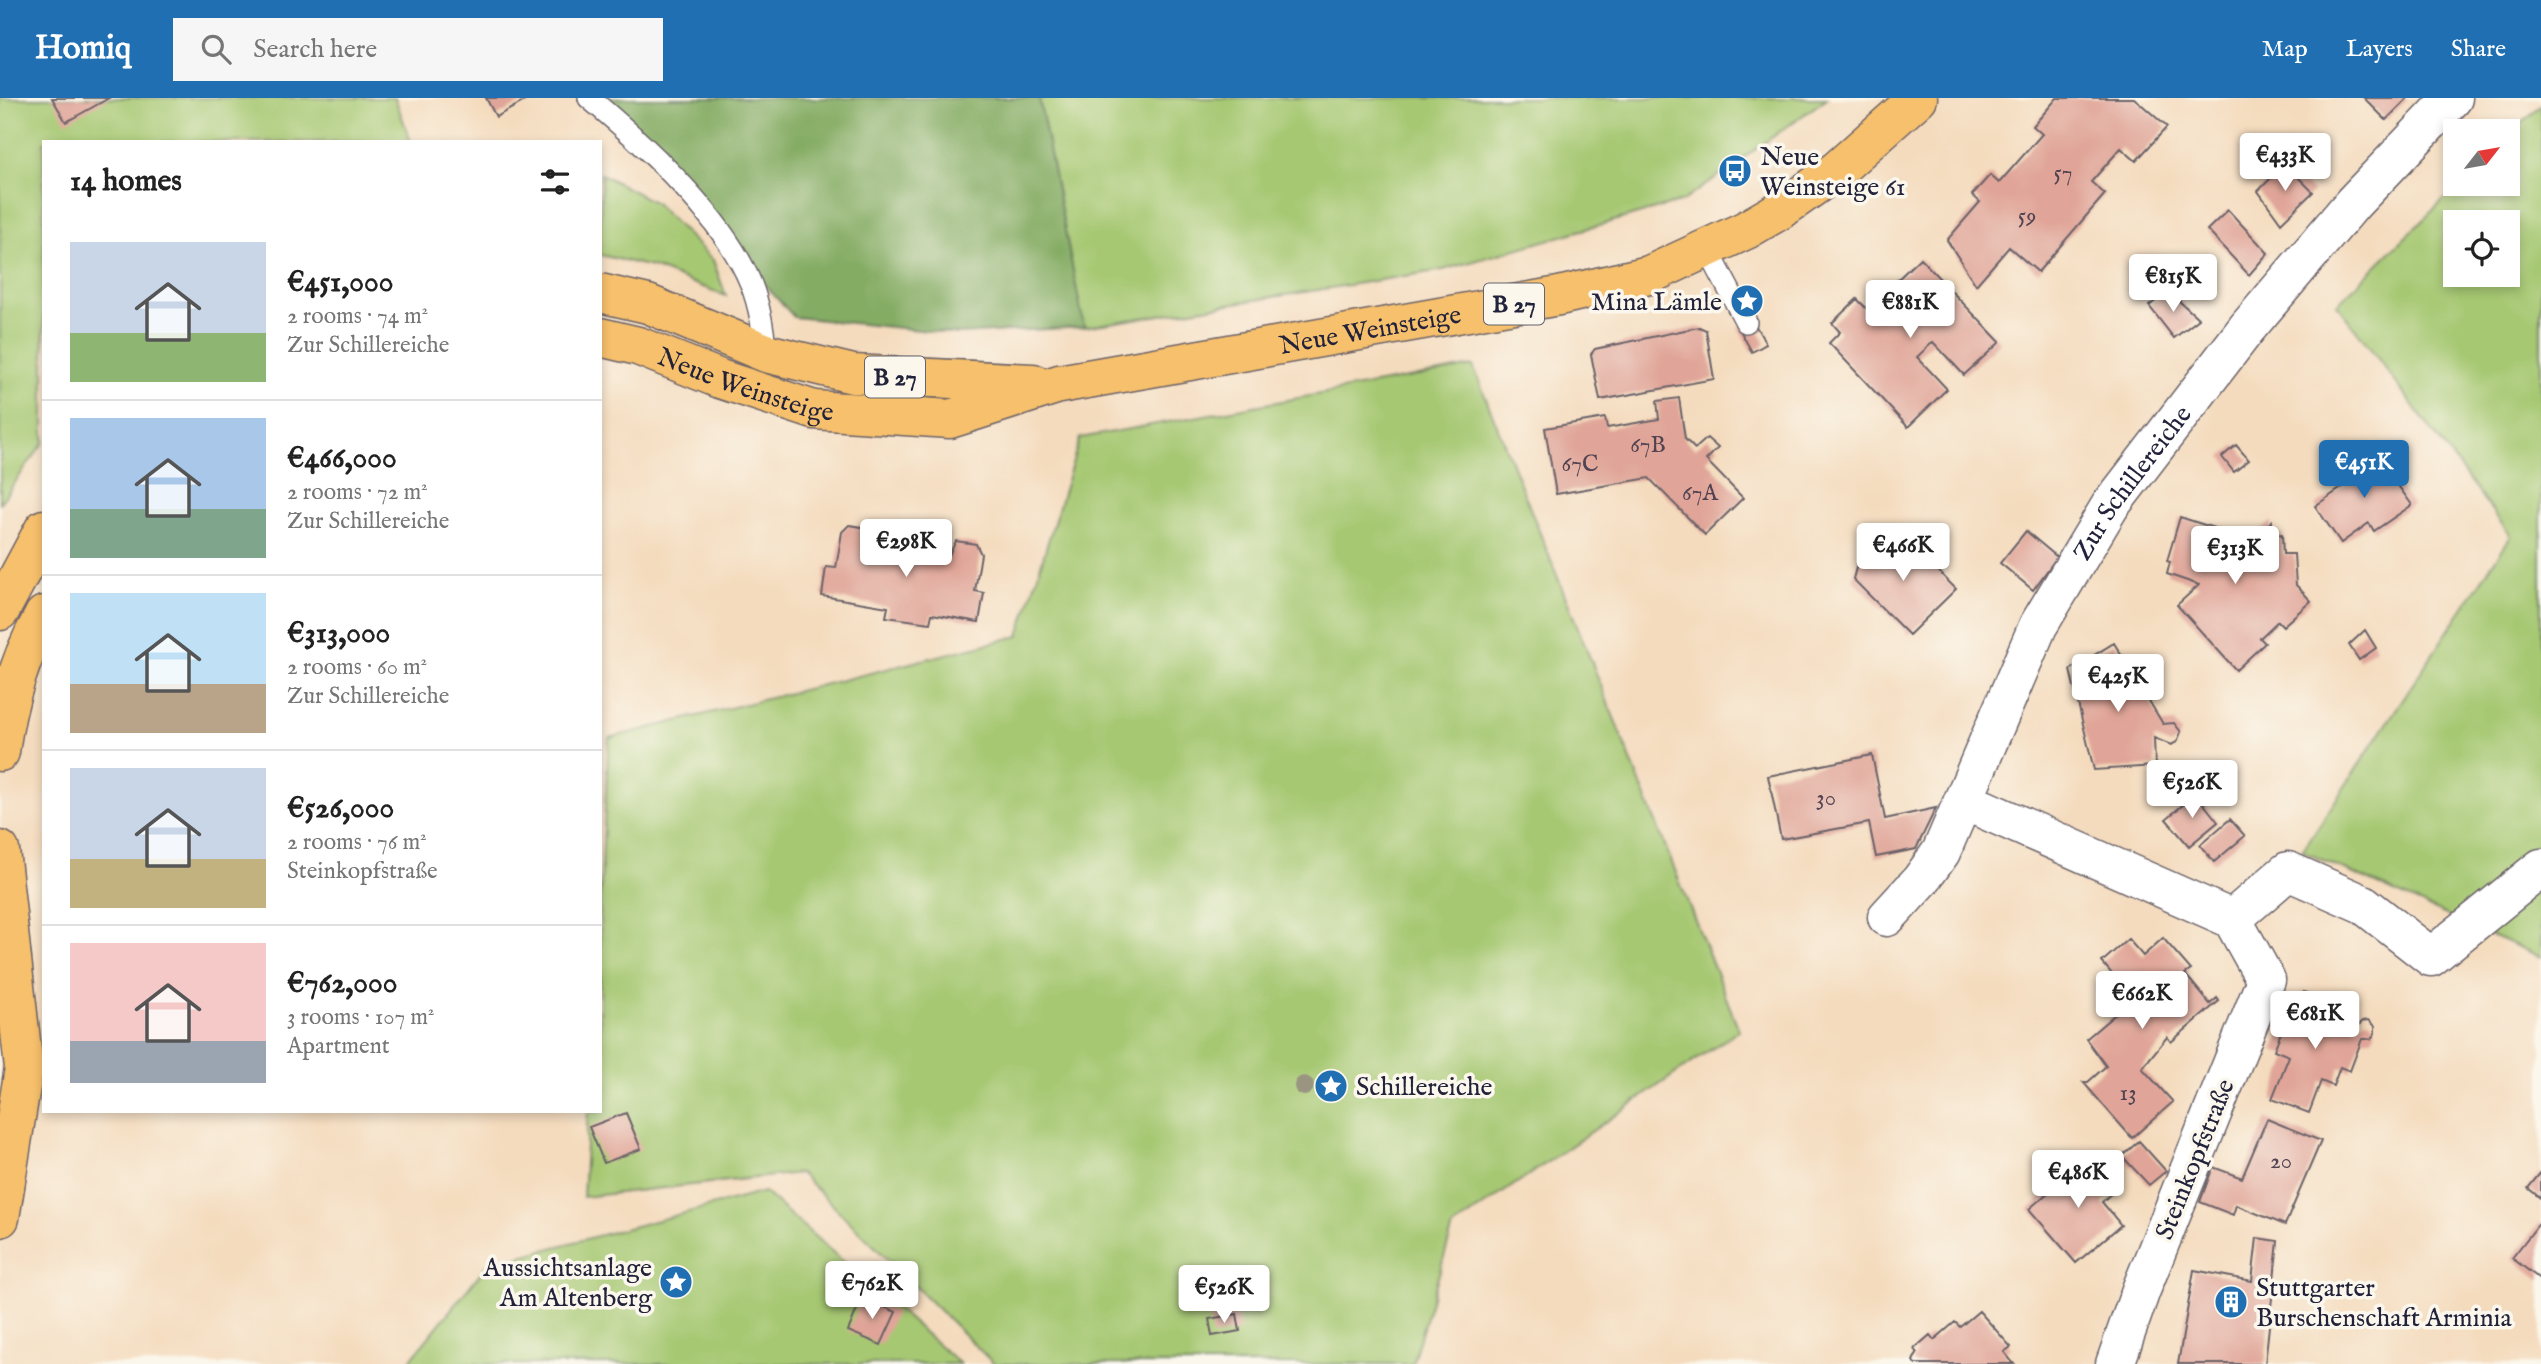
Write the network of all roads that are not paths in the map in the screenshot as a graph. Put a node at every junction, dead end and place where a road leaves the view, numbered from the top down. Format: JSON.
{"nodes":[{"id":1,"x":589,"y":98,"type":"edge"},
{"id":2,"x":1917,"y":98,"type":"edge"},
{"id":3,"x":2453,"y":98,"type":"edge"},
{"id":4,"x":1707,"y":248,"type":"junction"},
{"id":5,"x":602,"y":293,"type":"edge"},
{"id":6,"x":1746,"y":322,"type":"dead end"},
{"id":7,"x":602,"y":337,"type":"edge"},
{"id":8,"x":766,"y":353,"type":"junction"},
{"id":9,"x":1059,"y":384,"type":"junction"},
{"id":10,"x":42,"y":533,"type":"edge"},
{"id":11,"x":0,"y":611,"type":"edge"},
{"id":12,"x":42,"y":618,"type":"edge"},
{"id":13,"x":0,"y":752,"type":"edge"},
{"id":14,"x":1965,"y":801,"type":"junction"},
{"id":15,"x":0,"y":850,"type":"edge"},
{"id":16,"x":2541,"y":868,"type":"edge"},
{"id":17,"x":1887,"y":917,"type":"dead end"},
{"id":18,"x":2232,"y":919,"type":"junction"},
{"id":19,"x":0,"y":1218,"type":"edge"},
{"id":20,"x":2115,"y":1364,"type":"edge"}],
"edges":[{"from":1,"to":8,"type":"lane"},
{"from":2,"to":4,"type":"main road","name":"Neue Weinsteige","number":"B 27"},
{"from":3,"to":14,"type":"street","name":"Zur Schillereiche"},
{"from":4,"to":6,"type":"lane"},
{"from":4,"to":9,"type":"main road","name":"Neue Weinsteige","number":"B 27"},
{"from":5,"to":8,"type":"main road","name":"Neue Weinsteige","number":"B 27"},
{"from":7,"to":9,"type":"main road","name":"Neue Weinsteige","number":"B 27"},
{"from":8,"to":9,"type":"main road","name":"Neue Weinsteige","number":"B 27"},
{"from":10,"to":11,"type":"main road"},
{"from":12,"to":13,"type":"main road"},
{"from":14,"to":17,"type":"street","name":"Zur Schillereiche"},
{"from":14,"to":18,"type":"street"},
{"from":15,"to":19,"type":"main road"},
{"from":16,"to":18,"type":"street"},
{"from":18,"to":20,"type":"street","name":"Steinkopfstraße"}]}
